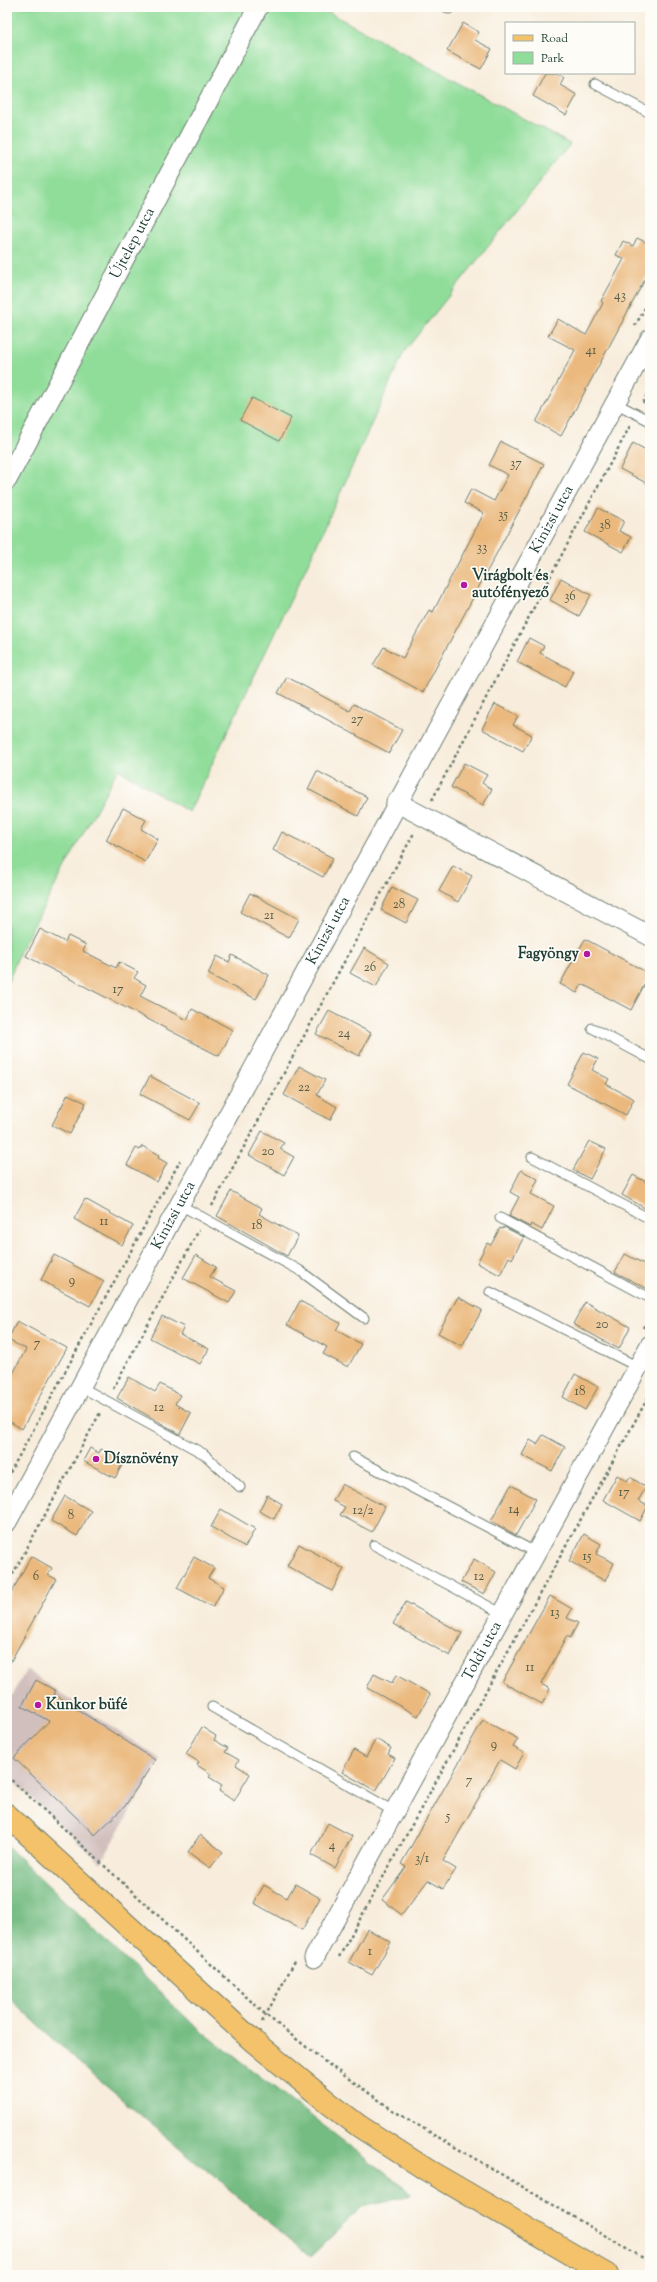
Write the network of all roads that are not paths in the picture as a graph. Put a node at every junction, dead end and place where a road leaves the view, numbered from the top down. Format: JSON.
{"nodes":[{"id":1,"x":258,"y":7,"type":"edge"},
{"id":2,"x":594,"y":84,"type":"dead end"},
{"id":3,"x":650,"y":113,"type":"edge"},
{"id":4,"x":650,"y":339,"type":"edge"},
{"id":5,"x":615,"y":403,"type":"junction"},
{"id":6,"x":650,"y":421,"type":"edge"},
{"id":7,"x":7,"y":480,"type":"edge"},
{"id":8,"x":396,"y":802,"type":"junction"},
{"id":9,"x":650,"y":936,"type":"edge"},
{"id":10,"x":592,"y":1028,"type":"dead end"},
{"id":11,"x":650,"y":1059,"type":"edge"},
{"id":12,"x":532,"y":1157,"type":"dead end"},
{"id":13,"x":180,"y":1205,"type":"junction"},
{"id":14,"x":500,"y":1218,"type":"dead end"},
{"id":15,"x":650,"y":1219,"type":"edge"},
{"id":16,"x":490,"y":1292,"type":"dead end"},
{"id":17,"x":650,"y":1298,"type":"edge"},
{"id":18,"x":364,"y":1318,"type":"dead end"},
{"id":19,"x":650,"y":1345,"type":"edge"},
{"id":20,"x":638,"y":1368,"type":"junction"},
{"id":21,"x":81,"y":1387,"type":"junction"},
{"id":22,"x":353,"y":1457,"type":"dead end"},
{"id":23,"x":240,"y":1487,"type":"dead end"},
{"id":24,"x":7,"y":1522,"type":"edge"},
{"id":25,"x":374,"y":1545,"type":"dead end"},
{"id":26,"x":537,"y":1553,"type":"junction"},
{"id":27,"x":504,"y":1614,"type":"junction"},
{"id":28,"x":212,"y":1707,"type":"dead end"},
{"id":29,"x":395,"y":1812,"type":"junction"},
{"id":30,"x":7,"y":1815,"type":"edge"},
{"id":31,"x":314,"y":1958,"type":"dead end"},
{"id":32,"x":607,"y":2275,"type":"edge"}],
"edges":[{"from":1,"to":7,"type":"street","name":"Újtelep utca"},
{"from":2,"to":3,"type":"lane"},
{"from":4,"to":5,"type":"street","name":"Kinizsi utca"},
{"from":5,"to":6,"type":"lane"},
{"from":5,"to":8,"type":"street","name":"Kinizsi utca"},
{"from":8,"to":9,"type":"street"},
{"from":8,"to":13,"type":"street","name":"Kinizsi utca"},
{"from":10,"to":11,"type":"lane"},
{"from":12,"to":15,"type":"lane"},
{"from":13,"to":18,"type":"lane"},
{"from":13,"to":21,"type":"street","name":"Kinizsi utca"},
{"from":14,"to":17,"type":"lane"},
{"from":16,"to":20,"type":"lane"},
{"from":19,"to":20,"type":"street","name":"Toldi utca"},
{"from":20,"to":26,"type":"street","name":"Toldi utca"},
{"from":21,"to":23,"type":"lane"},
{"from":21,"to":24,"type":"street","name":"Kinizsi utca"},
{"from":22,"to":26,"type":"lane"},
{"from":25,"to":27,"type":"lane"},
{"from":26,"to":27,"type":"street","name":"Toldi utca"},
{"from":27,"to":29,"type":"street","name":"Toldi utca"},
{"from":28,"to":29,"type":"lane"},
{"from":29,"to":31,"type":"street","name":"Toldi utca"},
{"from":30,"to":32,"type":"main road"}]}
